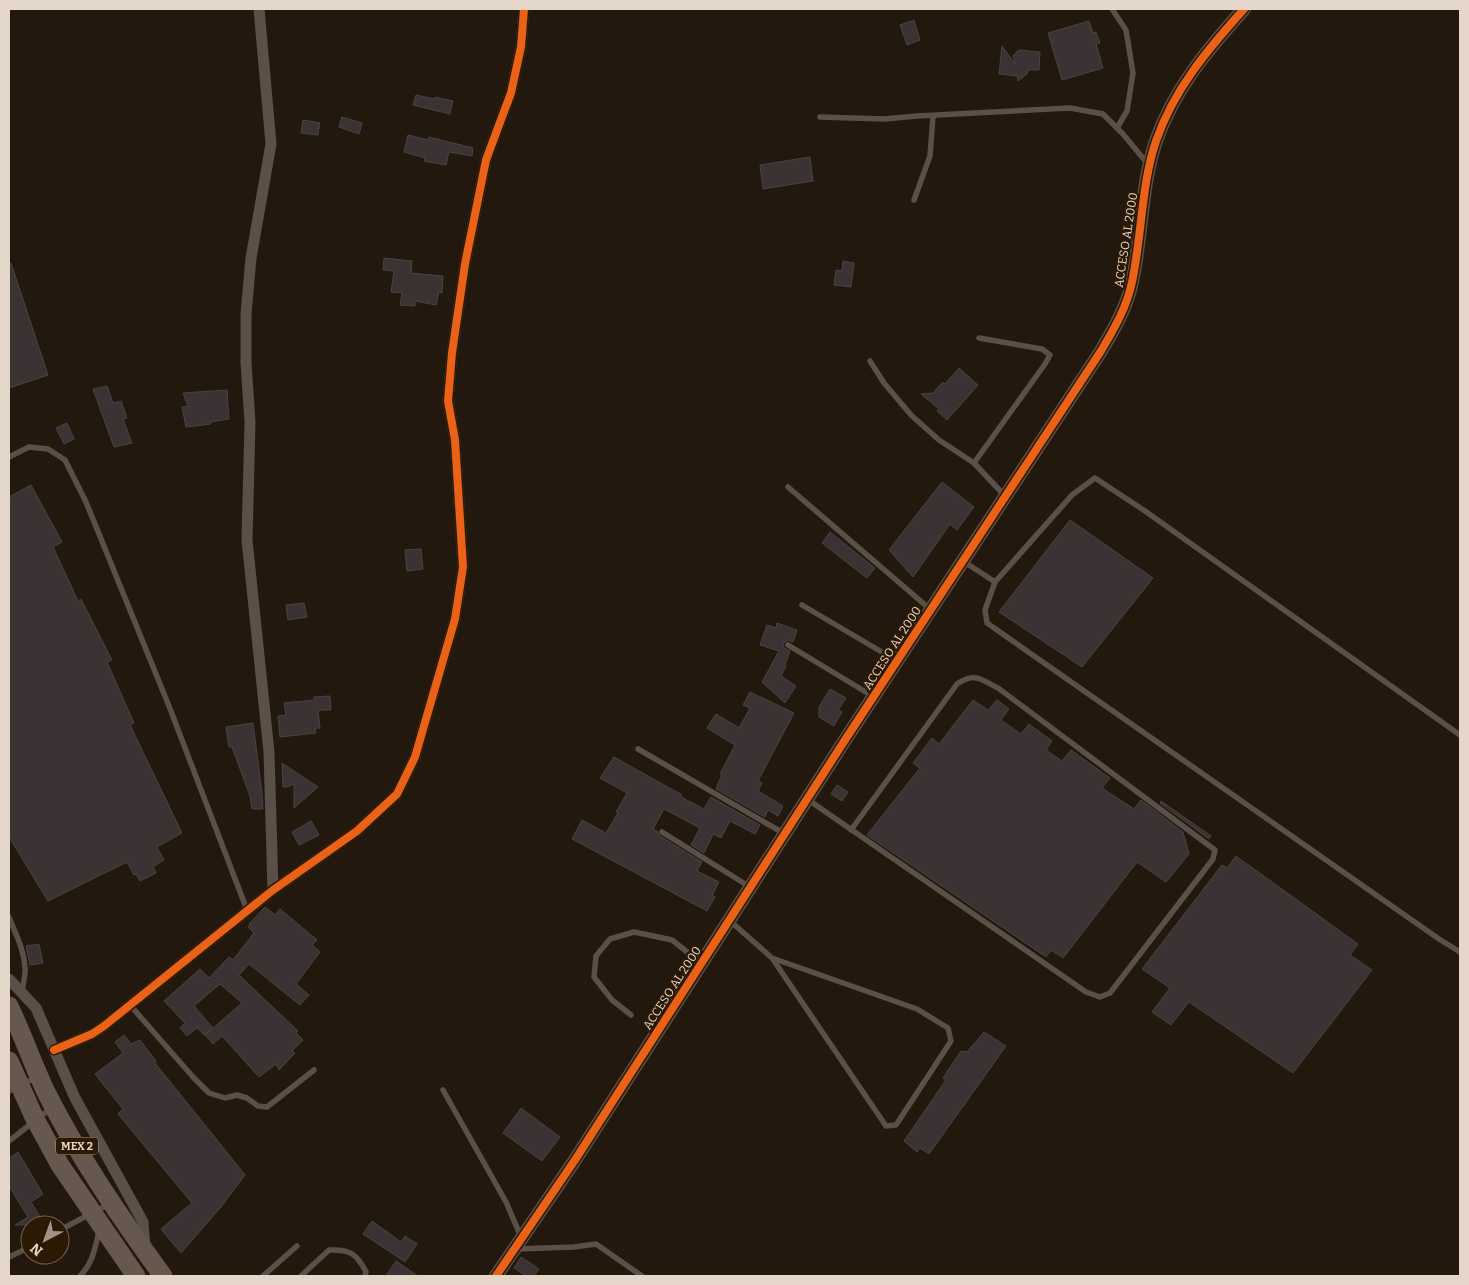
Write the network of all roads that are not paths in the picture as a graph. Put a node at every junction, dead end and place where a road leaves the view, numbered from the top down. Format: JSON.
{"nodes":[{"id":1,"x":259,"y":9,"type":"edge"},
{"id":2,"x":524,"y":9,"type":"edge"},
{"id":3,"x":1112,"y":9,"type":"edge"},
{"id":4,"x":1244,"y":9,"type":"edge"},
{"id":5,"x":933,"y":116,"type":"junction"},
{"id":6,"x":820,"y":117,"type":"dead end"},
{"id":7,"x":1117,"y":128,"type":"junction"},
{"id":8,"x":1150,"y":167,"type":"junction"},
{"id":9,"x":914,"y":200,"type":"dead end"},
{"id":10,"x":979,"y":338,"type":"dead end"},
{"id":11,"x":870,"y":361,"type":"dead end"},
{"id":12,"x":9,"y":457,"type":"edge"},
{"id":13,"x":974,"y":463,"type":"junction"},
{"id":14,"x":788,"y":487,"type":"dead end"},
{"id":15,"x":1006,"y":497,"type":"junction"},
{"id":16,"x":963,"y":561,"type":"junction"},
{"id":17,"x":995,"y":582,"type":"junction"},
{"id":18,"x":802,"y":605,"type":"dead end"},
{"id":19,"x":931,"y":610,"type":"junction"},
{"id":20,"x":788,"y":645,"type":"dead end"},
{"id":21,"x":897,"y":660,"type":"junction"},
{"id":22,"x":874,"y":697,"type":"junction"},
{"id":23,"x":1460,"y":735,"type":"edge"},
{"id":24,"x":638,"y":749,"type":"dead end"},
{"id":25,"x":807,"y":799,"type":"junction"},
{"id":26,"x":851,"y":830,"type":"junction"},
{"id":27,"x":662,"y":832,"type":"dead end"},
{"id":28,"x":785,"y":834,"type":"junction"},
{"id":29,"x":750,"y":887,"type":"junction"},
{"id":30,"x":273,"y":890,"type":"junction"},
{"id":31,"x":247,"y":910,"type":"junction"},
{"id":32,"x":9,"y":916,"type":"edge"},
{"id":33,"x":729,"y":920,"type":"junction"},
{"id":34,"x":1460,"y":952,"type":"edge"},
{"id":35,"x":772,"y":958,"type":"junction"},
{"id":36,"x":701,"y":963,"type":"junction"},
{"id":37,"x":9,"y":979,"type":"edge"},
{"id":38,"x":15,"y":1000,"type":"edge"},
{"id":39,"x":130,"y":1005,"type":"junction"},
{"id":40,"x":631,"y":1015,"type":"dead end"},
{"id":41,"x":54,"y":1050,"type":"junction"},
{"id":42,"x":16,"y":1056,"type":"edge"},
{"id":43,"x":314,"y":1070,"type":"dead end"},
{"id":44,"x":39,"y":1076,"type":"junction"},
{"id":45,"x":14,"y":1088,"type":"edge"},
{"id":46,"x":443,"y":1090,"type":"dead end"},
{"id":47,"x":54,"y":1106,"type":"junction"},
{"id":48,"x":35,"y":1119,"type":"junction"},
{"id":49,"x":9,"y":1141,"type":"edge"},
{"id":50,"x":112,"y":1203,"type":"junction"},
{"id":51,"x":97,"y":1220,"type":"junction"},
{"id":52,"x":70,"y":1227,"type":"edge"},
{"id":53,"x":518,"y":1244,"type":"junction"},
{"id":54,"x":296,"y":1246,"type":"dead end"},
{"id":55,"x":145,"y":1251,"type":"junction"},
{"id":56,"x":131,"y":1275,"type":"edge"},
{"id":57,"x":80,"y":1276,"type":"edge"},
{"id":58,"x":163,"y":1276,"type":"edge"},
{"id":59,"x":263,"y":1276,"type":"edge"},
{"id":60,"x":301,"y":1276,"type":"edge"},
{"id":61,"x":366,"y":1276,"type":"edge"},
{"id":62,"x":496,"y":1276,"type":"edge"},
{"id":63,"x":642,"y":1276,"type":"edge"}],
"edges":[{"from":1,"to":30,"type":"street"},
{"from":2,"to":30,"type":"street"},
{"from":3,"to":7,"type":"lane"},
{"from":4,"to":8,"type":"street","name":"ACCESO AL 2000"},
{"from":5,"to":6,"type":"lane"},
{"from":5,"to":7,"type":"lane"},
{"from":5,"to":9,"type":"lane"},
{"from":7,"to":8,"type":"lane"},
{"from":8,"to":15,"type":"street","name":"ACCESO AL 2000"},
{"from":10,"to":13,"type":"lane"},
{"from":11,"to":13,"type":"lane"},
{"from":12,"to":31,"type":"lane"},
{"from":13,"to":15,"type":"lane"},
{"from":14,"to":19,"type":"lane"},
{"from":15,"to":16,"type":"street","name":"ACCESO AL 2000"},
{"from":16,"to":17,"type":"lane"},
{"from":16,"to":19,"type":"street","name":"ACCESO AL 2000"},
{"from":17,"to":23,"type":"lane"},
{"from":17,"to":34,"type":"lane"},
{"from":18,"to":21,"type":"lane"},
{"from":19,"to":21,"type":"street","name":"ACCESO AL 2000"},
{"from":20,"to":22,"type":"lane"},
{"from":21,"to":22,"type":"street","name":"ACCESO AL 2000"},
{"from":22,"to":25,"type":"street","name":"ACCESO AL 2000"},
{"from":24,"to":28,"type":"lane"},
{"from":25,"to":26,"type":"lane"},
{"from":25,"to":28,"type":"street","name":"ACCESO AL 2000"},
{"from":26,"to":26,"type":"lane"},
{"from":27,"to":29,"type":"lane"},
{"from":28,"to":29,"type":"street","name":"ACCESO AL 2000"},
{"from":29,"to":33,"type":"street","name":"ACCESO AL 2000"},
{"from":30,"to":31,"type":"street"},
{"from":31,"to":39,"type":"street"},
{"from":32,"to":38,"type":"lane"},
{"from":33,"to":35,"type":"lane"},
{"from":33,"to":36,"type":"street","name":"ACCESO AL 2000"},
{"from":35,"to":35,"type":"lane"},
{"from":36,"to":40,"type":"lane"},
{"from":36,"to":53,"type":"street","name":"ACCESO AL 2000"},
{"from":37,"to":38,"type":"street"},
{"from":38,"to":41,"type":"street"},
{"from":38,"to":42,"type":"highway","number":"MEX 2"},
{"from":39,"to":41,"type":"street"},
{"from":39,"to":43,"type":"lane"},
{"from":41,"to":55,"type":"street"},
{"from":42,"to":44,"type":"highway","number":"MEX 2"},
{"from":42,"to":45,"type":"highway","number":"MEX 2"},
{"from":44,"to":45,"type":"lane"},
{"from":44,"to":47,"type":"highway","number":"MEX 2"},
{"from":45,"to":48,"type":"highway","number":"MEX 2"},
{"from":46,"to":53,"type":"lane"},
{"from":47,"to":48,"type":"lane"},
{"from":47,"to":50,"type":"highway","number":"MEX 2"},
{"from":48,"to":49,"type":"lane"},
{"from":48,"to":51,"type":"highway","number":"MEX 2"},
{"from":50,"to":51,"type":"lane"},
{"from":50,"to":55,"type":"highway","number":"MEX 2"},
{"from":51,"to":52,"type":"lane"},
{"from":51,"to":56,"type":"highway","number":"MEX 2"},
{"from":51,"to":57,"type":"lane"},
{"from":53,"to":62,"type":"street","name":"ACCESO AL 2000"},
{"from":53,"to":63,"type":"lane"},
{"from":54,"to":59,"type":"lane"},
{"from":55,"to":58,"type":"highway","number":"MEX 2"},
{"from":60,"to":61,"type":"lane"}]}
